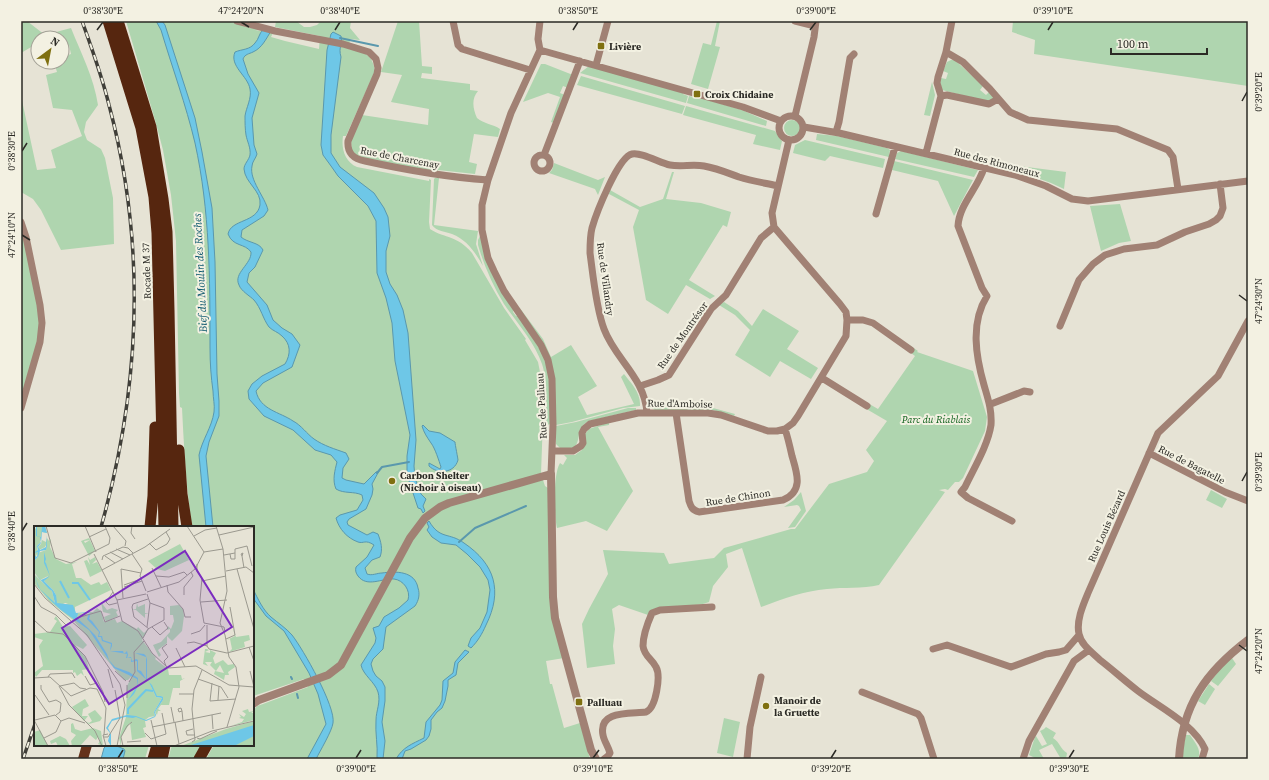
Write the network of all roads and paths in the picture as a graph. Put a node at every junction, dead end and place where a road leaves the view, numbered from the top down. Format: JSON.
{"nodes":[{"id":1,"x":108,"y":21,"type":"edge"},
{"id":2,"x":118,"y":21,"type":"edge"},
{"id":3,"x":237,"y":21,"type":"edge"},
{"id":4,"x":453,"y":21,"type":"edge"},
{"id":5,"x":540,"y":21,"type":"edge"},
{"id":6,"x":608,"y":21,"type":"edge"},
{"id":7,"x":795,"y":21,"type":"edge"},
{"id":8,"x":952,"y":21,"type":"edge"},
{"id":9,"x":816,"y":23,"type":"edge"},
{"id":10,"x":540,"y":50,"type":"junction"},
{"id":11,"x":946,"y":52,"type":"junction"},
{"id":12,"x":854,"y":54,"type":"dead end"},
{"id":13,"x":580,"y":61,"type":"junction"},
{"id":14,"x":596,"y":65,"type":"junction"},
{"id":15,"x":530,"y":70,"type":"junction"},
{"id":16,"x":941,"y":96,"type":"junction"},
{"id":17,"x":998,"y":99,"type":"junction"},
{"id":18,"x":795,"y":116,"type":"junction"},
{"id":19,"x":781,"y":121,"type":"junction"},
{"id":20,"x":804,"y":128,"type":"junction"},
{"id":21,"x":836,"y":132,"type":"junction"},
{"id":22,"x":790,"y":140,"type":"junction"},
{"id":23,"x":895,"y":147,"type":"junction"},
{"id":24,"x":926,"y":153,"type":"junction"},
{"id":25,"x":544,"y":155,"type":"dead end"},
{"id":26,"x":984,"y":168,"type":"junction"},
{"id":27,"x":488,"y":180,"type":"junction"},
{"id":28,"x":1248,"y":181,"type":"edge"},
{"id":29,"x":1220,"y":184,"type":"junction"},
{"id":30,"x":778,"y":186,"type":"junction"},
{"id":31,"x":1178,"y":189,"type":"junction"},
{"id":32,"x":876,"y":214,"type":"dead end"},
{"id":33,"x":21,"y":222,"type":"edge"},
{"id":34,"x":774,"y":228,"type":"junction"},
{"id":35,"x":847,"y":320,"type":"junction"},
{"id":36,"x":1248,"y":321,"type":"edge"},
{"id":37,"x":1060,"y":326,"type":"dead end"},
{"id":38,"x":911,"y":350,"type":"dead end"},
{"id":39,"x":822,"y":378,"type":"junction"},
{"id":40,"x":640,"y":386,"type":"junction"},
{"id":41,"x":166,"y":390,"type":"junction"},
{"id":42,"x":1030,"y":392,"type":"dead end"},
{"id":43,"x":991,"y":404,"type":"junction"},
{"id":44,"x":867,"y":406,"type":"dead end"},
{"id":45,"x":21,"y":408,"type":"edge"},
{"id":46,"x":647,"y":412,"type":"junction"},
{"id":47,"x":676,"y":413,"type":"junction"},
{"id":48,"x":785,"y":429,"type":"junction"},
{"id":49,"x":553,"y":451,"type":"junction"},
{"id":50,"x":1149,"y":453,"type":"junction"},
{"id":51,"x":551,"y":474,"type":"junction"},
{"id":52,"x":1248,"y":500,"type":"edge"},
{"id":53,"x":1012,"y":521,"type":"dead end"},
{"id":54,"x":150,"y":526,"type":"edge"},
{"id":55,"x":164,"y":526,"type":"edge"},
{"id":56,"x":173,"y":526,"type":"edge"},
{"id":57,"x":187,"y":526,"type":"edge"},
{"id":58,"x":712,"y":607,"type":"dead end"},
{"id":59,"x":1079,"y":636,"type":"junction"},
{"id":60,"x":1248,"y":640,"type":"edge"},
{"id":61,"x":933,"y":649,"type":"dead end"},
{"id":62,"x":1089,"y":650,"type":"junction"},
{"id":63,"x":761,"y":676,"type":"dead end"},
{"id":64,"x":862,"y":692,"type":"dead end"},
{"id":65,"x":255,"y":701,"type":"edge"},
{"id":66,"x":1184,"y":724,"type":"junction"},
{"id":67,"x":87,"y":746,"type":"edge"},
{"id":68,"x":92,"y":746,"type":"edge"},
{"id":69,"x":157,"y":746,"type":"edge"},
{"id":70,"x":165,"y":746,"type":"edge"},
{"id":71,"x":206,"y":746,"type":"edge"},
{"id":72,"x":83,"y":759,"type":"edge"},
{"id":73,"x":87,"y":759,"type":"edge"},
{"id":74,"x":153,"y":759,"type":"edge"},
{"id":75,"x":162,"y":759,"type":"edge"},
{"id":76,"x":199,"y":759,"type":"edge"},
{"id":77,"x":596,"y":759,"type":"edge"},
{"id":78,"x":604,"y":759,"type":"edge"},
{"id":79,"x":747,"y":759,"type":"edge"},
{"id":80,"x":934,"y":759,"type":"edge"},
{"id":81,"x":1023,"y":759,"type":"edge"},
{"id":82,"x":1178,"y":759,"type":"edge"},
{"id":83,"x":1202,"y":759,"type":"edge"}],
"edges":[{"from":1,"to":41,"type":"highway","name":"Rocade M 37"},
{"from":2,"to":41,"type":"highway","name":"Rocade M 37"},
{"from":3,"to":27,"type":"street","name":"Rue de Charcenay"},
{"from":4,"to":15,"type":"street"},
{"from":5,"to":10,"type":"street"},
{"from":6,"to":14,"type":"street"},
{"from":7,"to":9,"type":"street"},
{"from":8,"to":11,"type":"street"},
{"from":9,"to":18,"type":"street"},
{"from":10,"to":13,"type":"street"},
{"from":10,"to":15,"type":"street","name":"Rue de Palluau"},
{"from":11,"to":16,"type":"street"},
{"from":11,"to":17,"type":"street"},
{"from":12,"to":21,"type":"street"},
{"from":13,"to":14,"type":"street"},
{"from":13,"to":25,"type":"street"},
{"from":14,"to":19,"type":"street"},
{"from":15,"to":27,"type":"street","name":"Rue de Palluau"},
{"from":16,"to":17,"type":"street"},
{"from":16,"to":24,"type":"street"},
{"from":17,"to":31,"type":"street"},
{"from":18,"to":19,"type":"street"},
{"from":18,"to":20,"type":"street"},
{"from":19,"to":22,"type":"street"},
{"from":20,"to":21,"type":"street","name":"Rue des Rimoneaux"},
{"from":20,"to":22,"type":"street"},
{"from":21,"to":23,"type":"street","name":"Rue des Rimoneaux"},
{"from":22,"to":30,"type":"street"},
{"from":23,"to":24,"type":"street","name":"Rue des Rimoneaux"},
{"from":23,"to":32,"type":"street"},
{"from":24,"to":26,"type":"street","name":"Rue des Rimoneaux"},
{"from":26,"to":31,"type":"street","name":"Rue des Rimoneaux"},
{"from":26,"to":43,"type":"street"},
{"from":27,"to":49,"type":"street","name":"Rue de Palluau"},
{"from":28,"to":29,"type":"street","name":"Rue des Rimoneaux"},
{"from":29,"to":31,"type":"street","name":"Rue des Rimoneaux"},
{"from":29,"to":37,"type":"street"},
{"from":30,"to":34,"type":"street"},
{"from":30,"to":40,"type":"street","name":"Rue de Villandry"},
{"from":33,"to":45,"type":"street"},
{"from":34,"to":35,"type":"street"},
{"from":34,"to":40,"type":"street","name":"Rue de Montrésor"},
{"from":35,"to":38,"type":"street"},
{"from":35,"to":39,"type":"street"},
{"from":36,"to":50,"type":"street","name":"Rue Louis Bézard"},
{"from":39,"to":44,"type":"street"},
{"from":39,"to":48,"type":"street"},
{"from":40,"to":46,"type":"street","name":"Rue de Villandry"},
{"from":41,"to":54,"type":"highway"},
{"from":41,"to":55,"type":"highway","name":"Rocade M 37"},
{"from":41,"to":56,"type":"highway","name":"Rocade M 37"},
{"from":41,"to":57,"type":"highway"},
{"from":42,"to":43,"type":"street"},
{"from":43,"to":53,"type":"street"},
{"from":46,"to":47,"type":"street","name":"Rue d'Amboise"},
{"from":46,"to":49,"type":"street","name":"Rue d'Amboise"},
{"from":47,"to":48,"type":"street","name":"Rue d'Amboise"},
{"from":47,"to":48,"type":"street","name":"Rue de Chinon"},
{"from":49,"to":51,"type":"street","name":"Rue de Palluau"},
{"from":50,"to":52,"type":"street","name":"Rue de Bagatelle"},
{"from":50,"to":59,"type":"street","name":"Rue Louis Bézard"},
{"from":51,"to":65,"type":"street"},
{"from":51,"to":77,"type":"street","name":"Rue de Palluau"},
{"from":58,"to":78,"type":"street"},
{"from":59,"to":61,"type":"street"},
{"from":59,"to":62,"type":"street"},
{"from":60,"to":66,"type":"street"},
{"from":62,"to":66,"type":"street"},
{"from":62,"to":81,"type":"street"},
{"from":63,"to":79,"type":"street"},
{"from":64,"to":80,"type":"street"},
{"from":66,"to":82,"type":"street"},
{"from":66,"to":83,"type":"street"},
{"from":67,"to":72,"type":"main road"},
{"from":68,"to":73,"type":"main road"},
{"from":69,"to":74,"type":"highway"},
{"from":70,"to":75,"type":"highway"},
{"from":71,"to":76,"type":"highway"}]}
